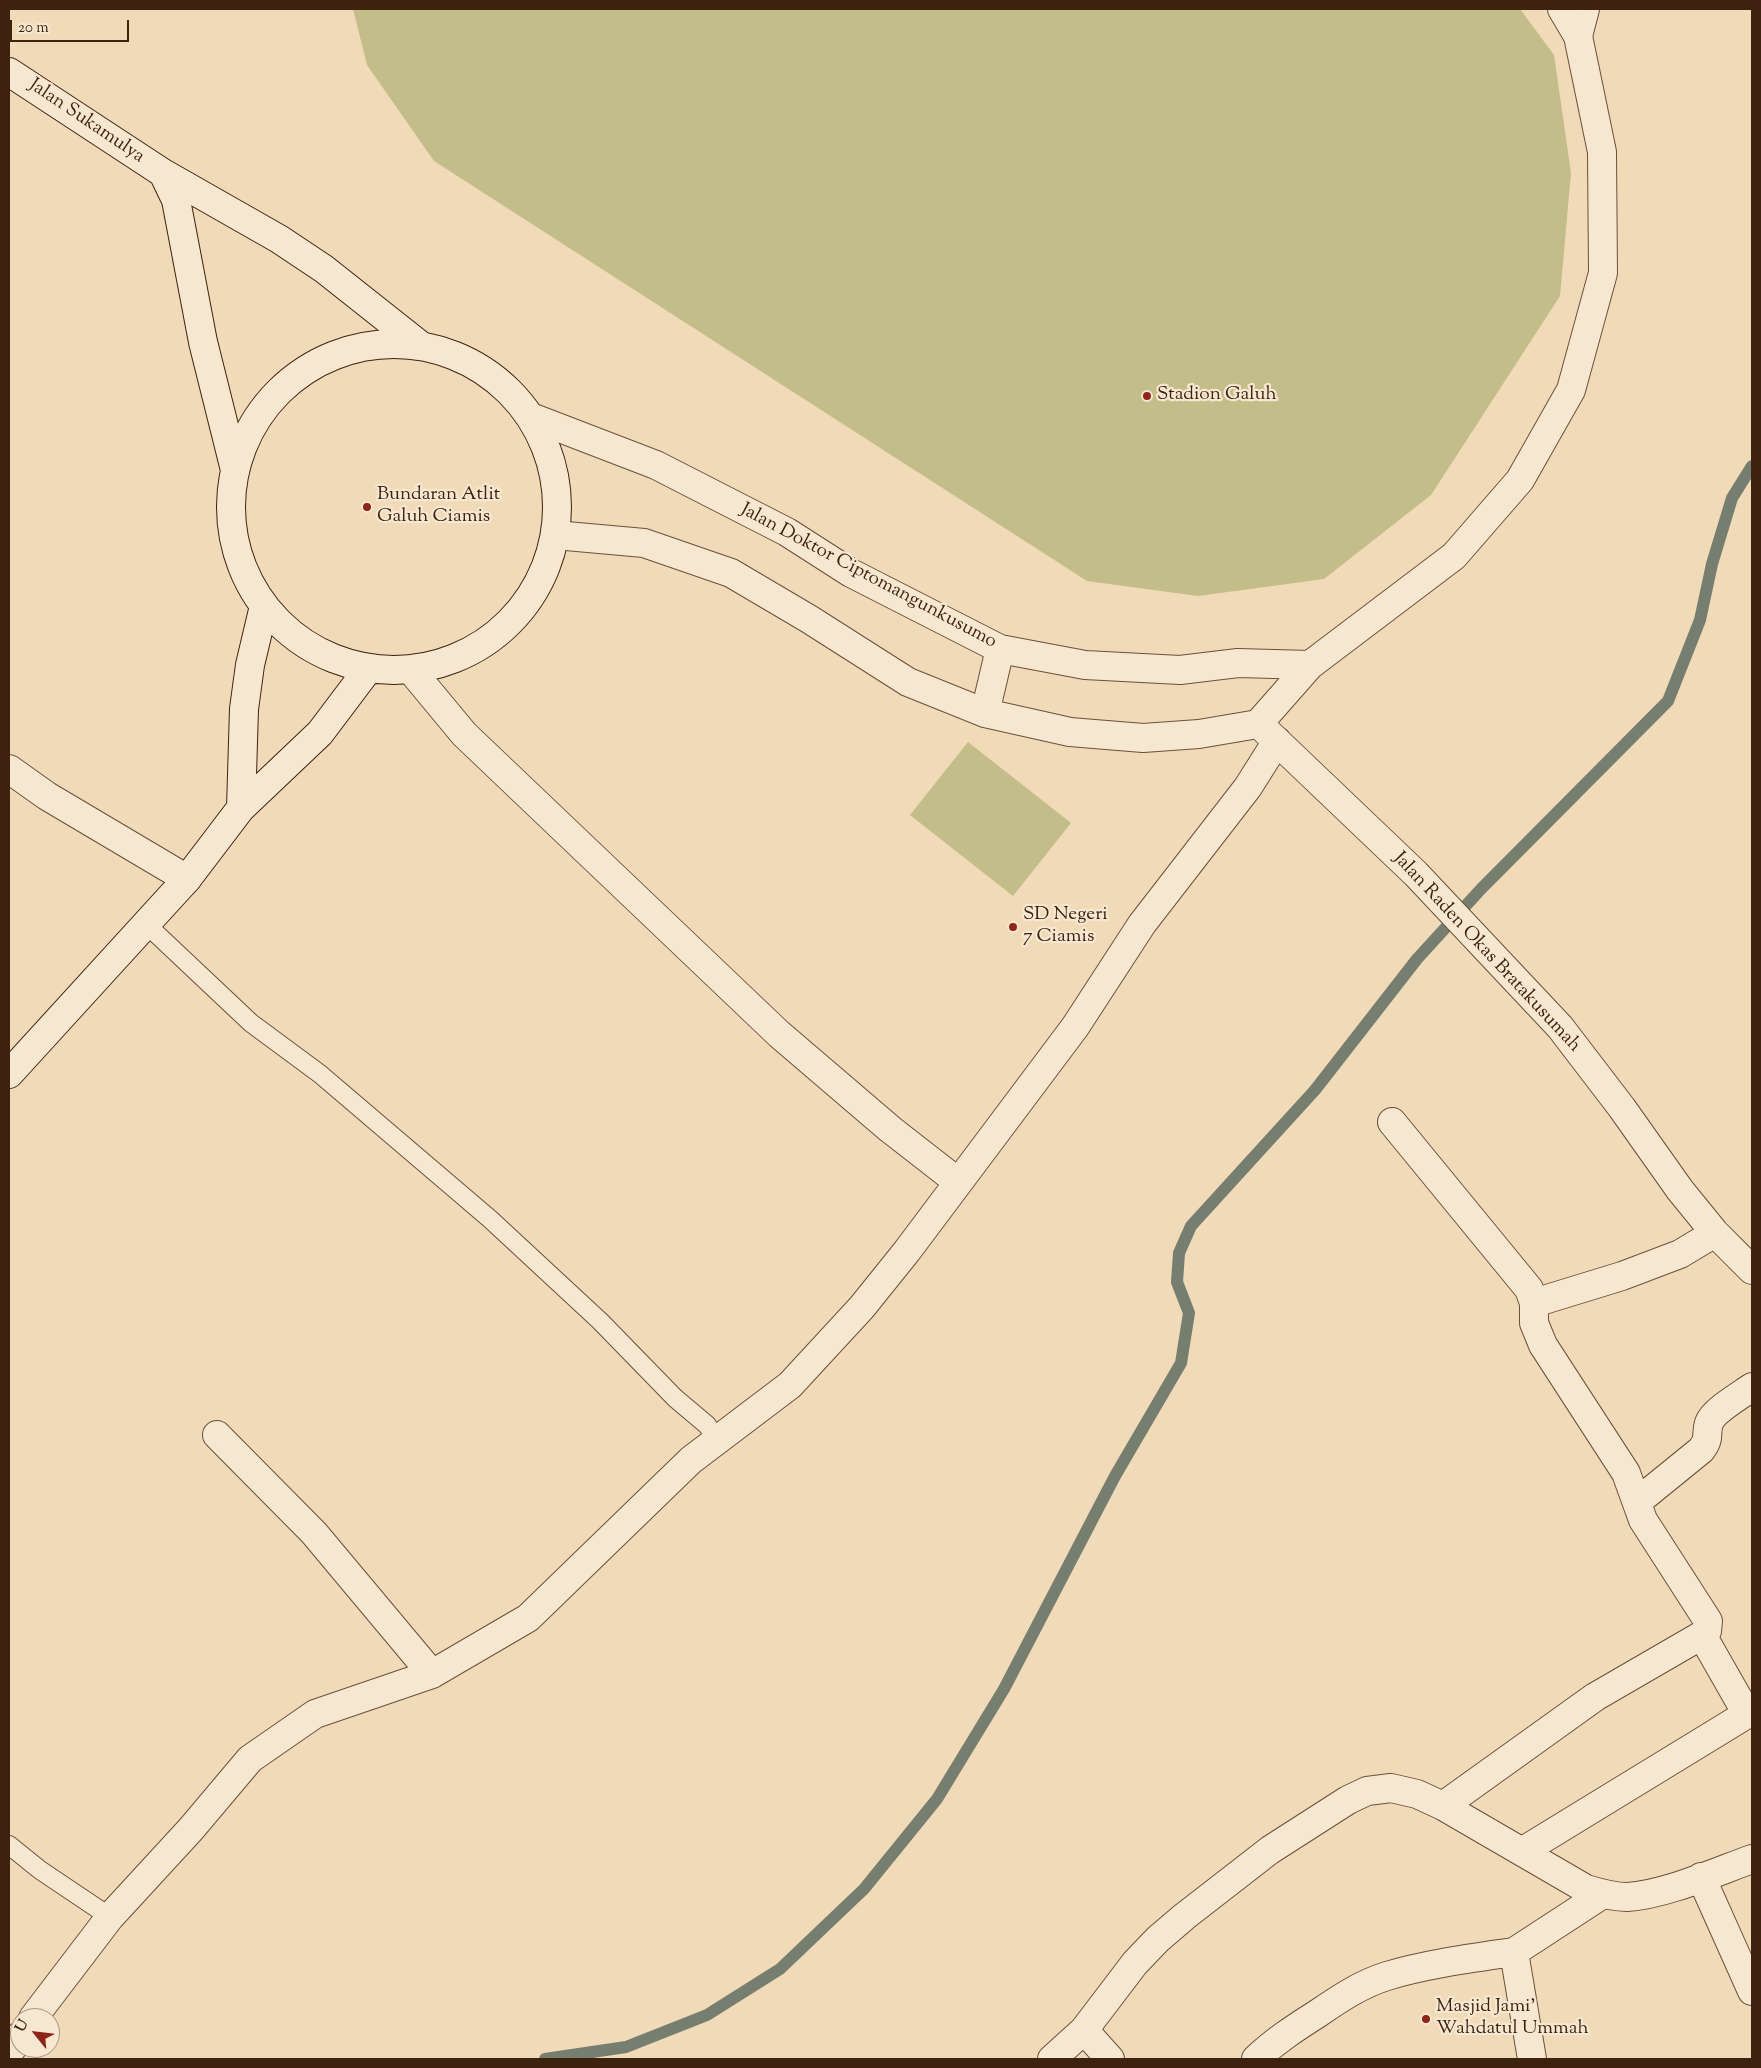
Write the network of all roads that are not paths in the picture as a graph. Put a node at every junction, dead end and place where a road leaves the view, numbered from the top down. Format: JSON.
{"nodes":[{"id":1,"x":1562,"y":9,"type":"edge"},
{"id":2,"x":1585,"y":9,"type":"edge"},
{"id":3,"x":1578,"y":36,"type":"junction"},
{"id":4,"x":9,"y":72,"type":"edge"},
{"id":5,"x":163,"y":173,"type":"junction"},
{"id":6,"x":420,"y":345,"type":"junction"},
{"id":7,"x":531,"y":417,"type":"junction"},
{"id":8,"x":235,"y":470,"type":"junction"},
{"id":9,"x":555,"y":535,"type":"junction"},
{"id":10,"x":264,"y":606,"type":"junction"},
{"id":11,"x":1000,"y":649,"type":"junction"},
{"id":12,"x":1310,"y":665,"type":"junction"},
{"id":13,"x":369,"y":668,"type":"junction"},
{"id":14,"x":412,"y":670,"type":"junction"},
{"id":15,"x":986,"y":713,"type":"junction"},
{"id":16,"x":1267,"y":732,"type":"junction"},
{"id":17,"x":9,"y":769,"type":"edge"},
{"id":18,"x":241,"y":808,"type":"junction"},
{"id":19,"x":187,"y":878,"type":"junction"},
{"id":20,"x":146,"y":924,"type":"junction"},
{"id":21,"x":9,"y":1074,"type":"edge"},
{"id":22,"x":1392,"y":1122,"type":"dead end"},
{"id":23,"x":958,"y":1182,"type":"junction"},
{"id":24,"x":1716,"y":1233,"type":"junction"},
{"id":25,"x":1752,"y":1270,"type":"edge"},
{"id":26,"x":1534,"y":1303,"type":"junction"},
{"id":27,"x":1752,"y":1386,"type":"edge"},
{"id":28,"x":217,"y":1435,"type":"dead end"},
{"id":29,"x":717,"y":1440,"type":"junction"},
{"id":30,"x":1637,"y":1502,"type":"junction"},
{"id":31,"x":1702,"y":1636,"type":"junction"},
{"id":32,"x":432,"y":1674,"type":"junction"},
{"id":33,"x":1750,"y":1712,"type":"edge"},
{"id":34,"x":1443,"y":1806,"type":"junction"},
{"id":35,"x":9,"y":1845,"type":"edge"},
{"id":36,"x":1522,"y":1851,"type":"junction"},
{"id":37,"x":1752,"y":1860,"type":"edge"},
{"id":38,"x":1701,"y":1877,"type":"junction"},
{"id":39,"x":1603,"y":1894,"type":"junction"},
{"id":40,"x":110,"y":1917,"type":"junction"},
{"id":41,"x":1514,"y":1952,"type":"junction"},
{"id":42,"x":1752,"y":1991,"type":"edge"},
{"id":43,"x":41,"y":2008,"type":"edge"},
{"id":44,"x":1084,"y":2030,"type":"junction"},
{"id":45,"x":1052,"y":2059,"type":"edge"},
{"id":46,"x":1110,"y":2059,"type":"edge"},
{"id":47,"x":1256,"y":2059,"type":"edge"},
{"id":48,"x":1532,"y":2059,"type":"edge"}],
"edges":[{"from":1,"to":3,"type":"street"},
{"from":2,"to":3,"type":"street"},
{"from":3,"to":12,"type":"street"},
{"from":4,"to":5,"type":"street","name":"Jalan Sukamulya"},
{"from":5,"to":6,"type":"street","name":"Jalan Sukamulya"},
{"from":5,"to":8,"type":"street"},
{"from":6,"to":7,"type":"street"},
{"from":6,"to":8,"type":"street"},
{"from":7,"to":9,"type":"street"},
{"from":7,"to":11,"type":"street","name":"Jalan Doktor Ciptomangunkusumo"},
{"from":8,"to":10,"type":"street"},
{"from":9,"to":14,"type":"street"},
{"from":9,"to":15,"type":"street"},
{"from":10,"to":13,"type":"street"},
{"from":10,"to":18,"type":"street"},
{"from":11,"to":12,"type":"street","name":"Jalan Doktor Ciptomangunkusumo"},
{"from":11,"to":15,"type":"street"},
{"from":12,"to":16,"type":"street"},
{"from":13,"to":14,"type":"street"},
{"from":13,"to":18,"type":"street"},
{"from":14,"to":23,"type":"street"},
{"from":15,"to":16,"type":"street"},
{"from":16,"to":23,"type":"street"},
{"from":16,"to":24,"type":"street","name":"Jalan Raden Okas Bratakusumah"},
{"from":17,"to":19,"type":"street"},
{"from":18,"to":19,"type":"street"},
{"from":19,"to":20,"type":"street"},
{"from":20,"to":21,"type":"street"},
{"from":20,"to":29,"type":"lane"},
{"from":22,"to":26,"type":"street"},
{"from":23,"to":29,"type":"street"},
{"from":24,"to":25,"type":"street","name":"Jalan Raden Okas Bratakusumah"},
{"from":24,"to":26,"type":"street"},
{"from":26,"to":30,"type":"street"},
{"from":27,"to":30,"type":"street"},
{"from":28,"to":32,"type":"street"},
{"from":29,"to":32,"type":"street"},
{"from":30,"to":31,"type":"street"},
{"from":31,"to":33,"type":"street"},
{"from":31,"to":34,"type":"street"},
{"from":32,"to":40,"type":"street"},
{"from":33,"to":36,"type":"street"},
{"from":34,"to":36,"type":"street"},
{"from":34,"to":44,"type":"street"},
{"from":35,"to":40,"type":"lane"},
{"from":36,"to":39,"type":"street"},
{"from":37,"to":38,"type":"street"},
{"from":38,"to":39,"type":"street"},
{"from":38,"to":42,"type":"street"},
{"from":39,"to":41,"type":"street"},
{"from":40,"to":43,"type":"street"},
{"from":41,"to":47,"type":"street"},
{"from":41,"to":48,"type":"street"},
{"from":44,"to":45,"type":"street"},
{"from":44,"to":46,"type":"street"}]}
